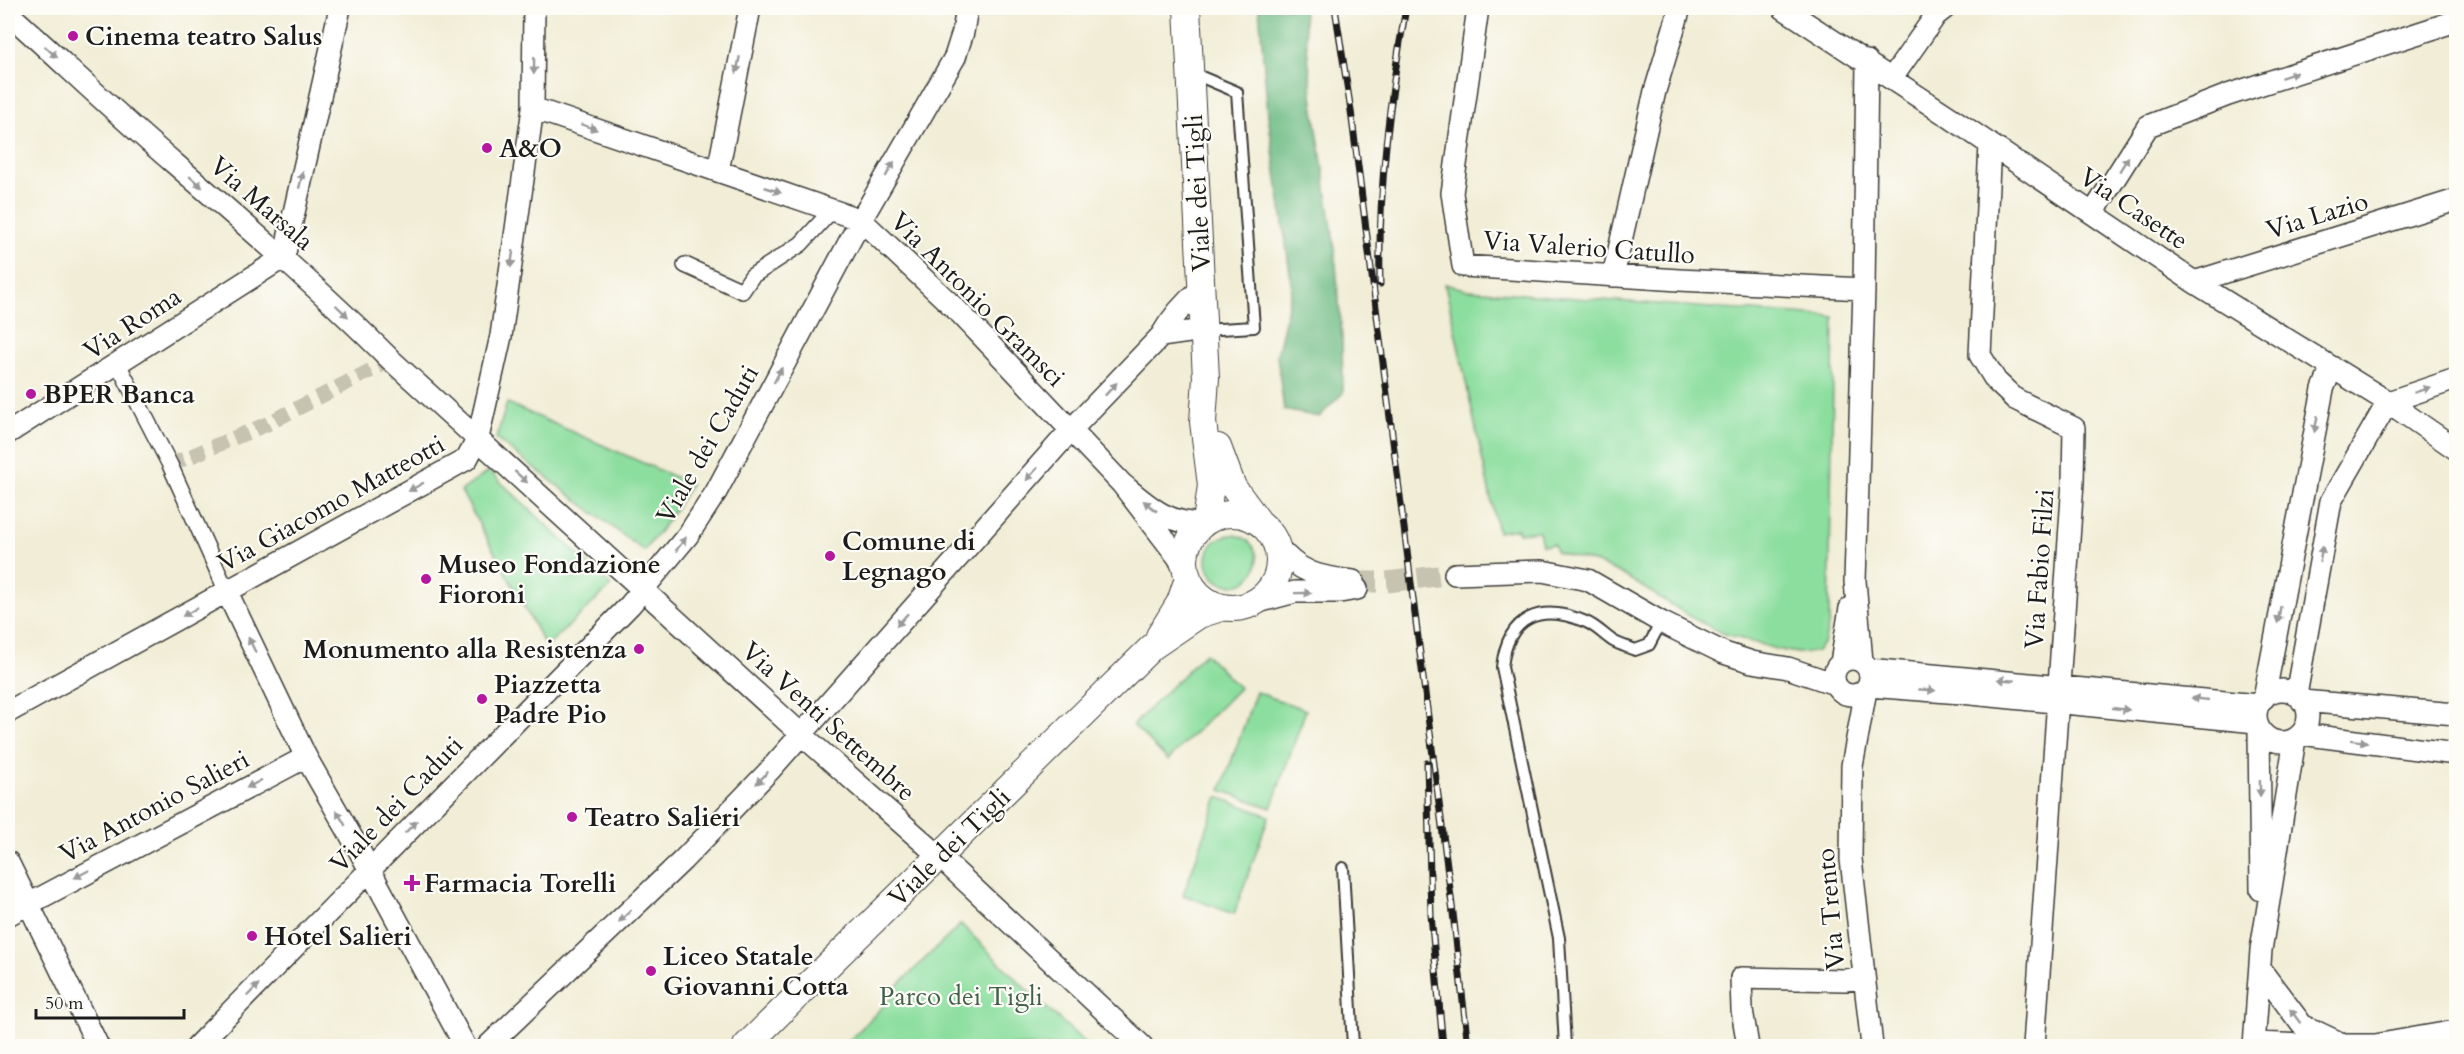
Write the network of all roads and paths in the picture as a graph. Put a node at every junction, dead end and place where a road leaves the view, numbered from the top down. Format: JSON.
{"nodes":[{"id":1,"x":340,"y":8,"type":"edge"},
{"id":2,"x":534,"y":8,"type":"edge"},
{"id":3,"x":750,"y":8,"type":"edge"},
{"id":4,"x":967,"y":8,"type":"edge"},
{"id":5,"x":1186,"y":8,"type":"edge"},
{"id":6,"x":1478,"y":8,"type":"edge"},
{"id":7,"x":1680,"y":8,"type":"edge"},
{"id":8,"x":1783,"y":8,"type":"edge"},
{"id":9,"x":1946,"y":8,"type":"edge"},
{"id":10,"x":8,"y":13,"type":"edge"},
{"id":11,"x":2457,"y":21,"type":"edge"},
{"id":12,"x":1867,"y":61,"type":"junction"},
{"id":13,"x":1190,"y":72,"type":"junction"},
{"id":14,"x":1892,"y":78,"type":"junction"},
{"id":15,"x":533,"y":108,"type":"junction"},
{"id":16,"x":1990,"y":144,"type":"junction"},
{"id":17,"x":718,"y":171,"type":"junction"},
{"id":18,"x":2457,"y":200,"type":"edge"},
{"id":19,"x":832,"y":210,"type":"junction"},
{"id":20,"x":2093,"y":213,"type":"junction"},
{"id":21,"x":861,"y":220,"type":"junction"},
{"id":22,"x":284,"y":257,"type":"junction"},
{"id":23,"x":685,"y":265,"type":"dead end"},
{"id":24,"x":1613,"y":276,"type":"junction"},
{"id":25,"x":2194,"y":282,"type":"junction"},
{"id":26,"x":1201,"y":289,"type":"junction"},
{"id":27,"x":1864,"y":289,"type":"junction"},
{"id":28,"x":1203,"y":330,"type":"junction"},
{"id":29,"x":1161,"y":336,"type":"junction"},
{"id":30,"x":118,"y":364,"type":"junction"},
{"id":31,"x":2332,"y":368,"type":"junction"},
{"id":32,"x":1206,"y":378,"type":"junction"},
{"id":33,"x":2457,"y":379,"type":"edge"},
{"id":34,"x":2388,"y":402,"type":"junction"},
{"id":35,"x":1070,"y":430,"type":"junction"},
{"id":36,"x":8,"y":433,"type":"edge"},
{"id":37,"x":478,"y":438,"type":"junction"},
{"id":38,"x":2457,"y":449,"type":"edge"},
{"id":39,"x":1122,"y":484,"type":"junction"},
{"id":40,"x":1259,"y":522,"type":"junction"},
{"id":41,"x":1205,"y":523,"type":"junction"},
{"id":42,"x":1276,"y":545,"type":"junction"},
{"id":43,"x":1455,"y":574,"type":"tunnel mouth"},
{"id":44,"x":1187,"y":575,"type":"junction"},
{"id":45,"x":1856,"y":581,"type":"junction"},
{"id":46,"x":645,"y":590,"type":"junction"},
{"id":47,"x":227,"y":591,"type":"junction"},
{"id":48,"x":1250,"y":604,"type":"junction"},
{"id":49,"x":1224,"y":607,"type":"junction"},
{"id":50,"x":1661,"y":622,"type":"junction"},
{"id":51,"x":1152,"y":647,"type":"junction"},
{"id":52,"x":1839,"y":676,"type":"junction"},
{"id":53,"x":1866,"y":677,"type":"junction"},
{"id":54,"x":2057,"y":694,"type":"junction"},
{"id":55,"x":2299,"y":698,"type":"junction"},
{"id":56,"x":8,"y":712,"type":"edge"},
{"id":57,"x":2260,"y":714,"type":"junction"},
{"id":58,"x":2457,"y":714,"type":"edge"},
{"id":59,"x":801,"y":734,"type":"junction"},
{"id":60,"x":2298,"y":736,"type":"junction"},
{"id":61,"x":2457,"y":754,"type":"edge"},
{"id":62,"x":306,"y":756,"type":"junction"},
{"id":63,"x":1852,"y":765,"type":"junction"},
{"id":64,"x":940,"y":857,"type":"junction"},
{"id":65,"x":8,"y":862,"type":"edge"},
{"id":66,"x":1343,"y":868,"type":"dead end"},
{"id":67,"x":370,"y":869,"type":"junction"},
{"id":68,"x":28,"y":904,"type":"junction"},
{"id":69,"x":8,"y":915,"type":"edge"},
{"id":70,"x":2261,"y":960,"type":"junction"},
{"id":71,"x":1863,"y":978,"type":"junction"},
{"id":72,"x":2457,"y":1031,"type":"edge"},
{"id":73,"x":2254,"y":1045,"type":"edge"},
{"id":74,"x":2344,"y":1045,"type":"edge"},
{"id":75,"x":2378,"y":1045,"type":"edge"},
{"id":76,"x":98,"y":1047,"type":"edge"},
{"id":77,"x":197,"y":1047,"type":"edge"},
{"id":78,"x":465,"y":1047,"type":"edge"},
{"id":79,"x":488,"y":1047,"type":"edge"},
{"id":80,"x":746,"y":1047,"type":"edge"},
{"id":81,"x":1142,"y":1047,"type":"edge"},
{"id":82,"x":1353,"y":1047,"type":"edge"},
{"id":83,"x":1565,"y":1047,"type":"edge"},
{"id":84,"x":1748,"y":1047,"type":"edge"},
{"id":85,"x":1872,"y":1047,"type":"edge"},
{"id":86,"x":2034,"y":1047,"type":"edge"}],
"edges":[{"from":22,"to":1,"type":"street","one_way":true},
{"from":2,"to":15,"type":"street","name":"Via Giacomo Matteotti","one_way":true},
{"from":3,"to":17,"type":"street","one_way":true},
{"from":21,"to":4,"type":"street","name":"Viale dei Caduti","one_way":true},
{"from":5,"to":13,"type":"street","name":"Viale dei Tigli"},
{"from":6,"to":24,"type":"street","name":"Via Valerio Catullo"},
{"from":7,"to":24,"type":"street"},
{"from":8,"to":12,"type":"street","name":"Via Casette"},
{"from":9,"to":14,"type":"street"},
{"from":10,"to":22,"type":"street","name":"Via Marsala","one_way":true},
{"from":20,"to":11,"type":"street","one_way":true},
{"from":12,"to":14,"type":"street","name":"Via Casette"},
{"from":12,"to":27,"type":"street"},
{"from":13,"to":26,"type":"street","name":"Viale dei Tigli"},
{"from":13,"to":28,"type":"lane"},
{"from":14,"to":16,"type":"street","name":"Via Casette"},
{"from":15,"to":17,"type":"street","name":"Via Antonio Gramsci","one_way":true},
{"from":15,"to":37,"type":"street","name":"Via Giacomo Matteotti","one_way":true},
{"from":16,"to":20,"type":"street","name":"Via Casette"},
{"from":16,"to":54,"type":"street","name":"Via Fabio Filzi"},
{"from":17,"to":19,"type":"street","name":"Via Antonio Gramsci","one_way":true},
{"from":18,"to":25,"type":"street","name":"Via Lazio"},
{"from":19,"to":21,"type":"street","name":"Via Antonio Gramsci"},
{"from":19,"to":23,"type":"street"},
{"from":20,"to":25,"type":"street","name":"Via Casette"},
{"from":21,"to":35,"type":"street","name":"Via Antonio Gramsci"},
{"from":46,"to":21,"type":"street","name":"Viale dei Caduti","one_way":true},
{"from":22,"to":30,"type":"street","name":"Via Roma"},
{"from":22,"to":37,"type":"street","name":"Via Marsala","one_way":true},
{"from":24,"to":27,"type":"street","name":"Via Valerio Catullo"},
{"from":25,"to":31,"type":"street","name":"Via Casette"},
{"from":26,"to":28,"type":"street","name":"Viale dei Tigli"},
{"from":26,"to":29,"type":"street"},
{"from":27,"to":45,"type":"street"},
{"from":28,"to":29,"type":"street"},
{"from":28,"to":32,"type":"street","name":"Viale dei Tigli"},
{"from":35,"to":29,"type":"street","one_way":true},
{"from":30,"to":36,"type":"street","name":"Via Roma"},
{"from":30,"to":47,"type":"street"},
{"from":31,"to":34,"type":"street","name":"Via Casette"},
{"from":31,"to":57,"type":"street","one_way":true},
{"from":32,"to":40,"type":"street","name":"Viale dei Tigli"},
{"from":32,"to":41,"type":"street","name":"Viale dei Tigli"},
{"from":34,"to":33,"type":"street","one_way":true},
{"from":34,"to":38,"type":"street","name":"Via Casette"},
{"from":55,"to":34,"type":"street","one_way":true},
{"from":35,"to":39,"type":"street","name":"Via Antonio Gramsci"},
{"from":35,"to":59,"type":"street","one_way":true},
{"from":37,"to":46,"type":"street","name":"Via Venti Settembre","one_way":true},
{"from":37,"to":47,"type":"street","name":"Via Giacomo Matteotti","one_way":true},
{"from":41,"to":39,"type":"street","name":"Via Antonio Gramsci","one_way":true},
{"from":39,"to":44,"type":"street","name":"Via Antonio Gramsci"},
{"from":40,"to":41,"type":"street"},
{"from":40,"to":42,"type":"street","name":"Viale dei Tigli"},
{"from":41,"to":44,"type":"street","name":"Viale dei Tigli"},
{"from":42,"to":48,"type":"street"},
{"from":48,"to":42,"type":"street","one_way":true},
{"from":43,"to":50,"type":"street"},
{"from":44,"to":49,"type":"street"},
{"from":44,"to":51,"type":"street","name":"Viale dei Tigli"},
{"from":45,"to":52,"type":"street"},
{"from":45,"to":53,"type":"street","name":"Via Trento"},
{"from":46,"to":59,"type":"street","name":"Via Venti Settembre"},
{"from":67,"to":46,"type":"street","name":"Viale dei Caduti","one_way":true},
{"from":47,"to":56,"type":"street","name":"Via Giacomo Matteotti","one_way":true},
{"from":62,"to":47,"type":"street","one_way":true},
{"from":48,"to":49,"type":"street","name":"Viale dei Tigli"},
{"from":49,"to":51,"type":"street","name":"Viale dei Tigli"},
{"from":50,"to":52,"type":"street"},
{"from":50,"to":83,"type":"lane"},
{"from":51,"to":64,"type":"street","name":"Viale dei Tigli"},
{"from":52,"to":53,"type":"street"},
{"from":52,"to":53,"type":"street"},
{"from":52,"to":63,"type":"street","name":"Via Trento"},
{"from":53,"to":54,"type":"street"},
{"from":53,"to":63,"type":"street","name":"Via Trento"},
{"from":54,"to":57,"type":"street"},
{"from":54,"to":86,"type":"street","name":"Via Fabio Filzi"},
{"from":55,"to":57,"type":"street"},
{"from":55,"to":58,"type":"street"},
{"from":55,"to":60,"type":"street"},
{"from":57,"to":60,"type":"street"},
{"from":57,"to":70,"type":"street","one_way":true},
{"from":59,"to":64,"type":"street","name":"Via Venti Settembre"},
{"from":59,"to":79,"type":"street","one_way":true},
{"from":60,"to":61,"type":"street","one_way":true},
{"from":60,"to":70,"type":"street"},
{"from":67,"to":62,"type":"street","one_way":true},
{"from":62,"to":68,"type":"street","name":"Via Antonio Salieri","one_way":true},
{"from":63,"to":71,"type":"street","name":"Via Trento"},
{"from":64,"to":80,"type":"street","name":"Viale dei Tigli"},
{"from":64,"to":81,"type":"street","name":"Via Venti Settembre"},
{"from":65,"to":68,"type":"street"},
{"from":66,"to":82,"type":"lane"},
{"from":77,"to":67,"type":"street","name":"Viale dei Caduti","one_way":true},
{"from":67,"to":78,"type":"street"},
{"from":68,"to":69,"type":"street","name":"Via Antonio Salieri"},
{"from":68,"to":76,"type":"street"},
{"from":70,"to":73,"type":"street"},
{"from":74,"to":70,"type":"street","one_way":true},
{"from":71,"to":84,"type":"street"},
{"from":71,"to":85,"type":"street","name":"Via Trento"},
{"from":72,"to":75,"type":"street"},
{"from":73,"to":74,"type":"street"},
{"from":74,"to":75,"type":"street"}]}
